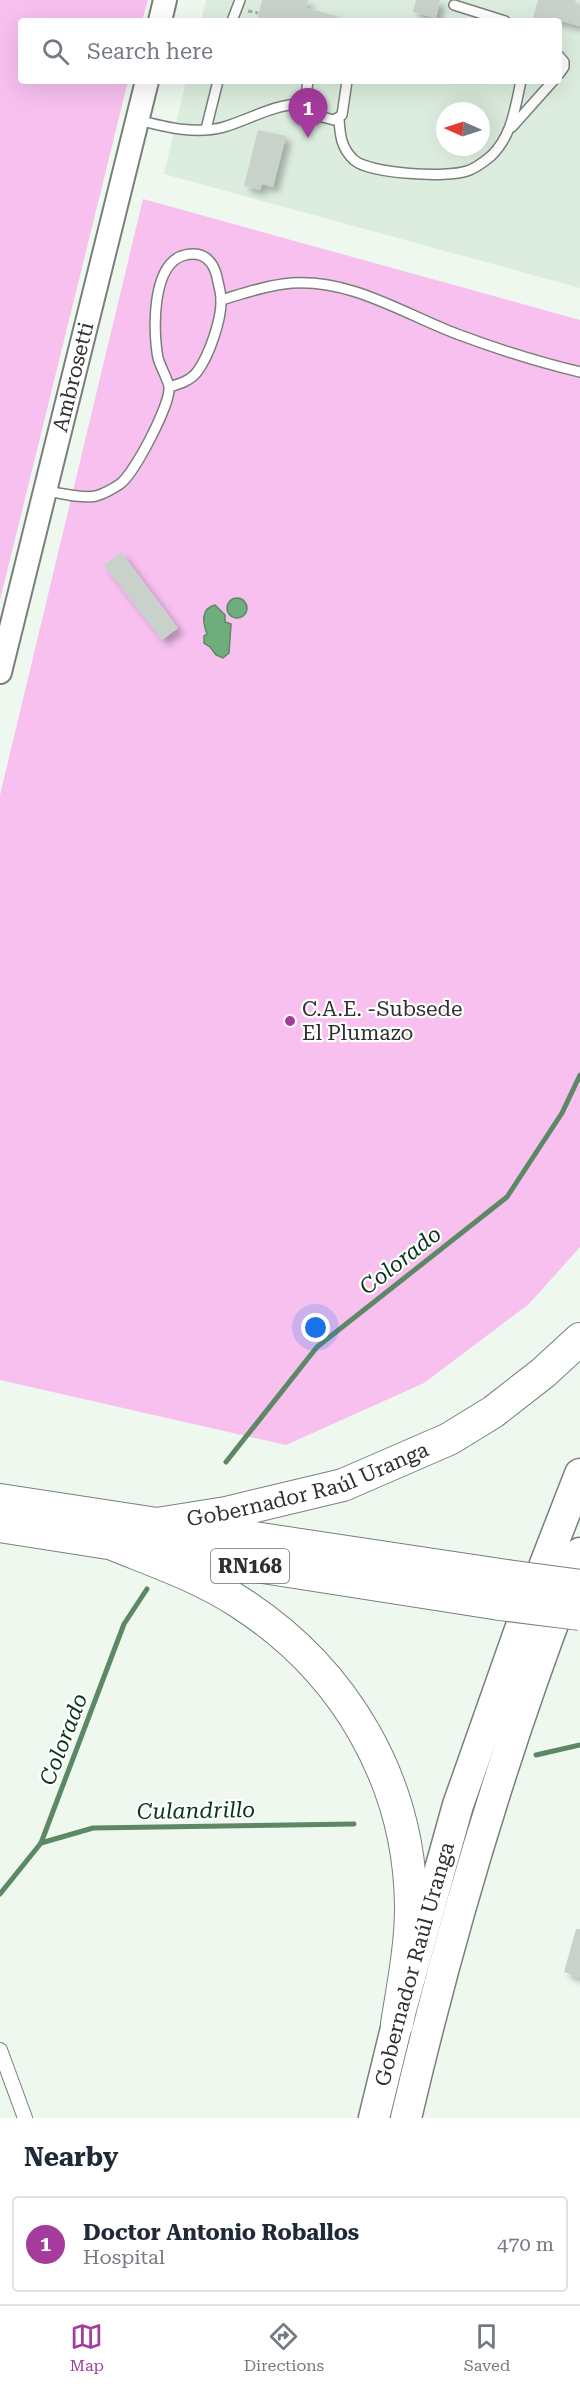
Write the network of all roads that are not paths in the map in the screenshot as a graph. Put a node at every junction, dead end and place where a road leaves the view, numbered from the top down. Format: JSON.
{"nodes":[{"id":1,"x":165,"y":0,"type":"edge"},
{"id":2,"x":240,"y":0,"type":"edge"},
{"id":3,"x":454,"y":5,"type":"dead end"},
{"id":4,"x":161,"y":18,"type":"edge"},
{"id":5,"x":233,"y":18,"type":"edge"},
{"id":6,"x":495,"y":18,"type":"edge"},
{"id":7,"x":146,"y":84,"type":"edge"},
{"id":8,"x":217,"y":84,"type":"edge"},
{"id":9,"x":307,"y":84,"type":"edge"},
{"id":10,"x":347,"y":84,"type":"edge"},
{"id":11,"x":520,"y":84,"type":"edge"},
{"id":12,"x":550,"y":84,"type":"edge"},
{"id":13,"x":304,"y":104,"type":"junction"},
{"id":14,"x":339,"y":119,"type":"junction"},
{"id":15,"x":138,"y":120,"type":"junction"},
{"id":16,"x":206,"y":129,"type":"junction"},
{"id":17,"x":511,"y":129,"type":"junction"},
{"id":18,"x":221,"y":300,"type":"junction"},
{"id":19,"x":580,"y":372,"type":"edge"},
{"id":20,"x":169,"y":387,"type":"junction"},
{"id":21,"x":45,"y":491,"type":"junction"},
{"id":22,"x":0,"y":672,"type":"edge"},
{"id":23,"x":580,"y":1339,"type":"edge"},
{"id":24,"x":580,"y":1474,"type":"edge"},
{"id":25,"x":0,"y":1480,"type":"edge"},
{"id":26,"x":0,"y":1500,"type":"edge"},
{"id":27,"x":74,"y":1511,"type":"junction"},
{"id":28,"x":157,"y":1524,"type":"junction"},
{"id":29,"x":0,"y":1526,"type":"edge"},
{"id":30,"x":115,"y":1545,"type":"junction"},
{"id":31,"x":580,"y":1553,"type":"edge"},
{"id":32,"x":580,"y":1586,"type":"edge"},
{"id":33,"x":504,"y":1590,"type":"junction"},
{"id":34,"x":580,"y":1614,"type":"edge"},
{"id":35,"x":397,"y":2024,"type":"junction"},
{"id":36,"x":0,"y":2050,"type":"edge"},
{"id":37,"x":25,"y":2118,"type":"edge"},
{"id":38,"x":374,"y":2118,"type":"edge"},
{"id":39,"x":406,"y":2118,"type":"edge"}],
"edges":[{"from":1,"to":4,"type":"street"},
{"from":2,"to":5,"type":"lane"},
{"from":3,"to":6,"type":"lane"},
{"from":7,"to":15,"type":"street","name":"Ambrosetti"},
{"from":8,"to":16,"type":"lane"},
{"from":9,"to":13,"type":"lane"},
{"from":10,"to":14,"type":"lane"},
{"from":11,"to":17,"type":"lane"},
{"from":12,"to":17,"type":"lane"},
{"from":13,"to":14,"type":"lane"},
{"from":13,"to":16,"type":"lane"},
{"from":14,"to":17,"type":"lane"},
{"from":15,"to":16,"type":"lane"},
{"from":15,"to":21,"type":"street","name":"Ambrosetti"},
{"from":18,"to":19,"type":"lane"},
{"from":18,"to":20,"type":"lane"},
{"from":18,"to":20,"type":"lane"},
{"from":20,"to":21,"type":"lane"},
{"from":21,"to":22,"type":"street","name":"Ambrosetti"},
{"from":23,"to":28,"type":"highway","name":"Gobernador Raúl Uranga"},
{"from":24,"to":35,"type":"main road","name":"Gobernador Raúl Uranga"},
{"from":25,"to":27,"type":"highway"},
{"from":26,"to":27,"type":"highway","name":"Gobernador Raúl Uranga"},
{"from":27,"to":28,"type":"highway","name":"Gobernador Raúl Uranga"},
{"from":28,"to":33,"type":"highway"},
{"from":29,"to":30,"type":"highway","name":"Gobernador Raúl Uranga","number":"RN168"},
{"from":30,"to":33,"type":"highway","name":"Gobernador Raúl Uranga","number":"RN168"},
{"from":30,"to":35,"type":"highway"},
{"from":31,"to":39,"type":"main road","name":"Gobernador Raúl Uranga"},
{"from":32,"to":33,"type":"highway","bridge":true},
{"from":33,"to":34,"type":"highway","name":"Gobernador Raúl Uranga","number":"RN168","bridge":true},
{"from":35,"to":38,"type":"main road","name":"Gobernador Raúl Uranga"},
{"from":36,"to":37,"type":"street"}]}
